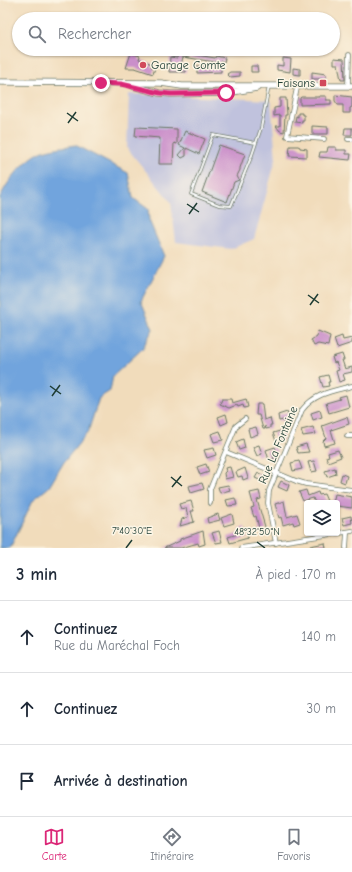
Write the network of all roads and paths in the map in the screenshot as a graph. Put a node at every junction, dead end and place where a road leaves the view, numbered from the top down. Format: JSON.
{"nodes":[{"id":1,"x":349,"y":55,"type":"dead end"},
{"id":2,"x":0,"y":82,"type":"edge"},
{"id":3,"x":121,"y":84,"type":"junction"},
{"id":4,"x":269,"y":85,"type":"junction"},
{"id":5,"x":187,"y":86,"type":"junction"},
{"id":6,"x":200,"y":86,"type":"junction"},
{"id":7,"x":296,"y":86,"type":"junction"},
{"id":8,"x":350,"y":86,"type":"edge"},
{"id":9,"x":232,"y":89,"type":"junction"},
{"id":10,"x":201,"y":93,"type":"junction"},
{"id":11,"x":186,"y":94,"type":"junction"},
{"id":12,"x":324,"y":139,"type":"dead end"},
{"id":13,"x":256,"y":143,"type":"junction"},
{"id":14,"x":352,"y":386,"type":"edge"},
{"id":15,"x":245,"y":419,"type":"dead end"},
{"id":16,"x":347,"y":436,"type":"dead end"},
{"id":17,"x":352,"y":436,"type":"edge"},
{"id":18,"x":226,"y":452,"type":"junction"},
{"id":19,"x":276,"y":474,"type":"junction"},
{"id":20,"x":352,"y":490,"type":"edge"},
{"id":21,"x":210,"y":503,"type":"dead end"},
{"id":22,"x":350,"y":532,"type":"edge"},
{"id":23,"x":276,"y":543,"type":"junction"},
{"id":24,"x":241,"y":548,"type":"edge"},
{"id":25,"x":346,"y":548,"type":"edge"}],
"edges":[{"from":1,"to":8,"type":"street"},
{"from":2,"to":3,"type":"main road"},
{"from":3,"to":5,"type":"main road"},
{"from":3,"to":11,"type":"main road"},
{"from":4,"to":7,"type":"main road"},
{"from":4,"to":9,"type":"main road"},
{"from":4,"to":13,"type":"lane"},
{"from":5,"to":6,"type":"main road"},
{"from":5,"to":11,"type":"main road"},
{"from":6,"to":9,"type":"main road"},
{"from":6,"to":10,"type":"main road"},
{"from":7,"to":8,"type":"main road"},
{"from":7,"to":12,"type":"street"},
{"from":9,"to":10,"type":"main road"},
{"from":10,"to":11,"type":"main road"},
{"from":13,"to":13,"type":"lane"},
{"from":14,"to":19,"type":"street","name":"Rue La Fontaine"},
{"from":15,"to":18,"type":"street"},
{"from":16,"to":17,"type":"street"},
{"from":18,"to":19,"type":"street"},
{"from":18,"to":21,"type":"street"},
{"from":19,"to":20,"type":"street"},
{"from":19,"to":23,"type":"street","name":"Rue La Fontaine"},
{"from":22,"to":23,"type":"street"},
{"from":22,"to":25,"type":"street"},
{"from":23,"to":24,"type":"street"}]}
